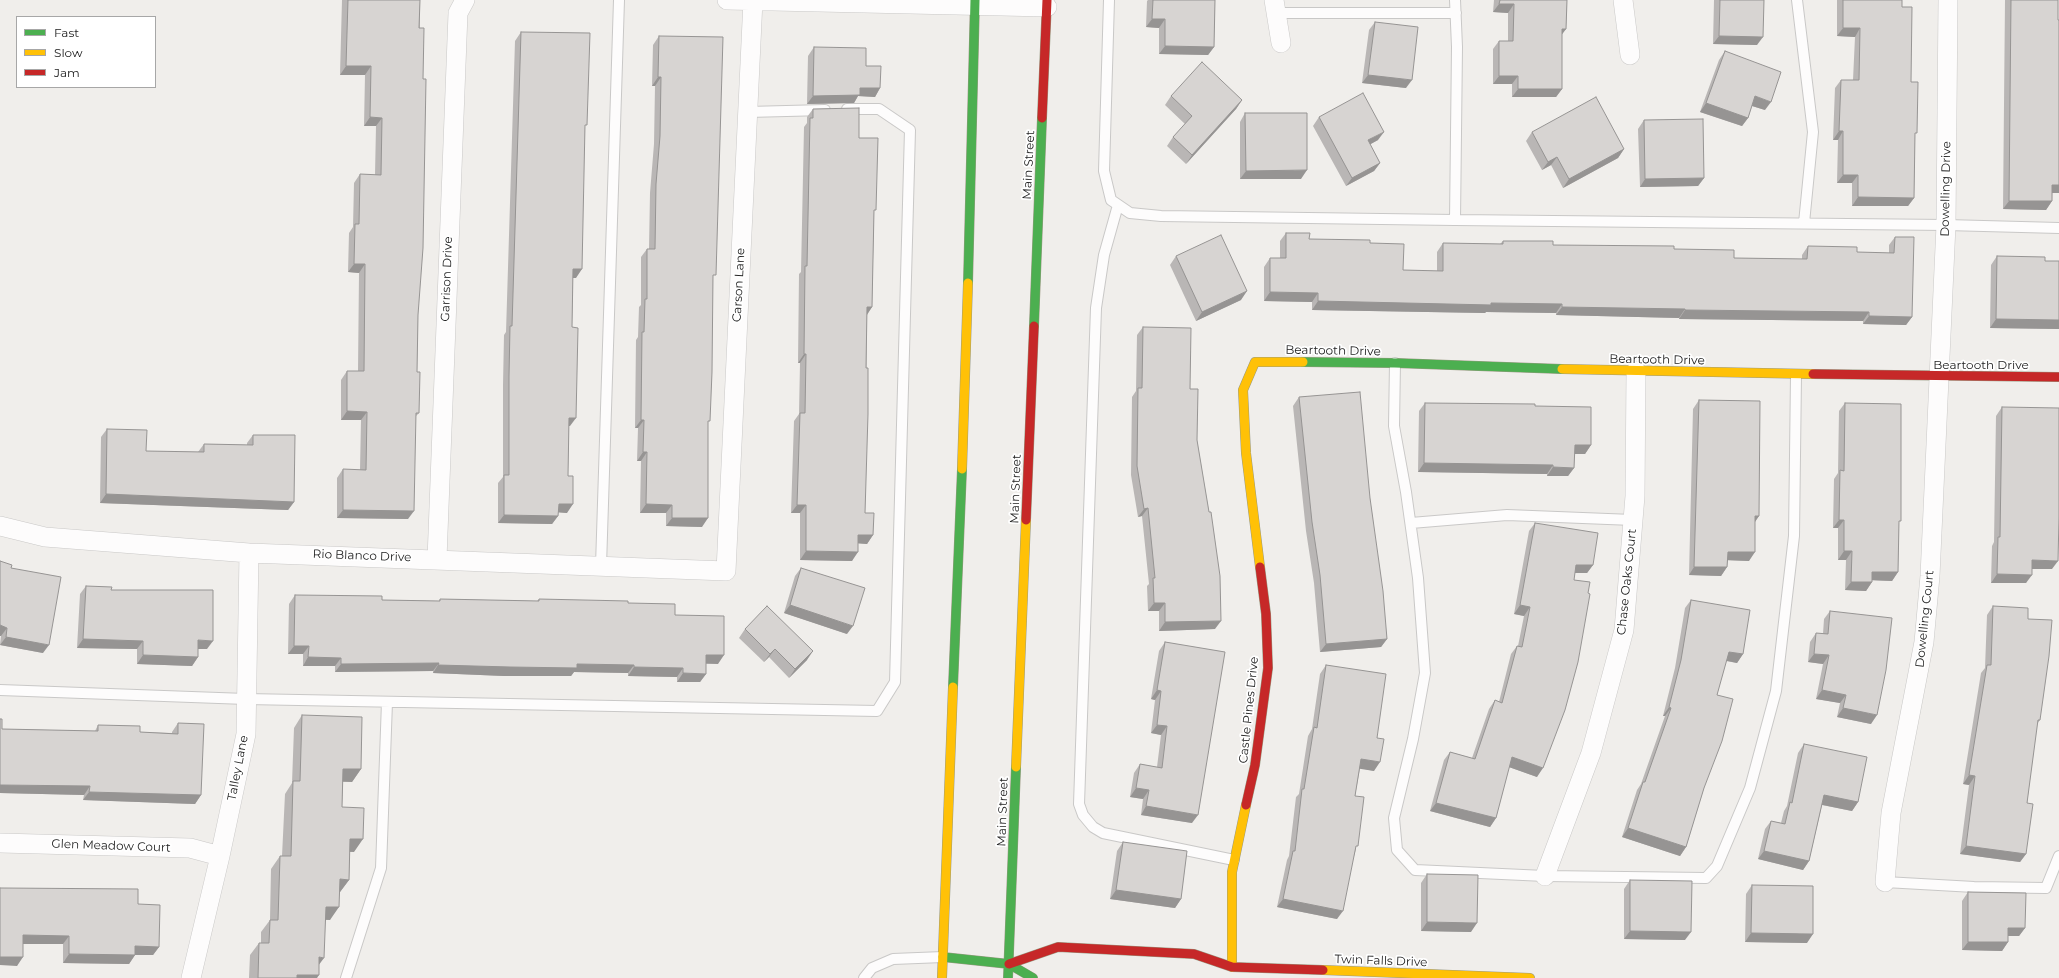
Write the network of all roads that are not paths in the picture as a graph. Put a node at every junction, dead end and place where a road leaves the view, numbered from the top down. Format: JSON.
{"nodes":[{"id":1,"x":465,"y":0,"type":"edge"},
{"id":2,"x":619,"y":0,"type":"edge"},
{"id":3,"x":727,"y":0,"type":"edge"},
{"id":4,"x":1109,"y":0,"type":"edge"},
{"id":5,"x":1455,"y":0,"type":"edge"},
{"id":6,"x":1623,"y":0,"type":"edge"},
{"id":7,"x":1797,"y":0,"type":"edge"},
{"id":8,"x":1948,"y":0,"type":"edge"},
{"id":9,"x":753,"y":1,"type":"edge"},
{"id":10,"x":975,"y":3,"type":"edge"},
{"id":11,"x":1047,"y":3,"type":"edge"},
{"id":12,"x":1275,"y":6,"type":"edge"},
{"id":13,"x":1456,"y":13,"type":"junction"},
{"id":14,"x":1281,"y":43,"type":"dead end"},
{"id":15,"x":1630,"y":55,"type":"dead end"},
{"id":16,"x":748,"y":112,"type":"junction"},
{"id":17,"x":1118,"y":204,"type":"junction"},
{"id":18,"x":1455,"y":220,"type":"junction"},
{"id":19,"x":1804,"y":223,"type":"junction"},
{"id":20,"x":1946,"y":225,"type":"junction"},
{"id":21,"x":2059,"y":228,"type":"edge"},
{"id":22,"x":1255,"y":362,"type":"joint"},
{"id":23,"x":1396,"y":363,"type":"junction"},
{"id":24,"x":1636,"y":372,"type":"junction"},
{"id":25,"x":1796,"y":375,"type":"junction"},
{"id":26,"x":1940,"y":377,"type":"junction"},
{"id":27,"x":2059,"y":377,"type":"edge"},
{"id":28,"x":1633,"y":520,"type":"junction"},
{"id":29,"x":1411,"y":523,"type":"junction"},
{"id":30,"x":0,"y":526,"type":"edge"},
{"id":31,"x":249,"y":553,"type":"junction"},
{"id":32,"x":437,"y":559,"type":"junction"},
{"id":33,"x":601,"y":566,"type":"junction"},
{"id":34,"x":726,"y":571,"type":"joint"},
{"id":35,"x":0,"y":690,"type":"edge"},
{"id":36,"x":246,"y":699,"type":"junction"},
{"id":37,"x":387,"y":702,"type":"junction"},
{"id":38,"x":0,"y":843,"type":"edge"},
{"id":39,"x":220,"y":856,"type":"junction"},
{"id":40,"x":2059,"y":856,"type":"edge"},
{"id":41,"x":1234,"y":860,"type":"junction"},
{"id":42,"x":1545,"y":876,"type":"junction"},
{"id":43,"x":1885,"y":882,"type":"joint"},
{"id":44,"x":943,"y":957,"type":"junction"},
{"id":45,"x":1009,"y":964,"type":"junction"},
{"id":46,"x":1232,"y":967,"type":"junction"},
{"id":47,"x":1220,"y":974,"type":"dead end"},
{"id":48,"x":192,"y":978,"type":"edge"},
{"id":49,"x":346,"y":978,"type":"edge"},
{"id":50,"x":864,"y":978,"type":"edge"},
{"id":51,"x":942,"y":978,"type":"edge"},
{"id":52,"x":1008,"y":978,"type":"edge"},
{"id":53,"x":1033,"y":978,"type":"edge"},
{"id":54,"x":1530,"y":978,"type":"edge"}],
"edges":[{"from":1,"to":32,"type":"street","name":"Garrison Drive"},
{"from":2,"to":33,"type":"lane"},
{"from":3,"to":9,"type":"street"},
{"from":4,"to":17,"type":"lane"},
{"from":5,"to":13,"type":"lane"},
{"from":6,"to":15,"type":"street"},
{"from":7,"to":19,"type":"lane"},
{"from":8,"to":20,"type":"street","name":"Dowelling Drive"},
{"from":9,"to":10,"type":"street"},
{"from":9,"to":16,"type":"street","name":"Carson Lane"},
{"from":10,"to":11,"type":"street"},
{"from":10,"to":44,"type":"street"},
{"from":11,"to":45,"type":"street","name":"Main Street"},
{"from":12,"to":13,"type":"lane"},
{"from":12,"to":14,"type":"street"},
{"from":13,"to":18,"type":"lane"},
{"from":16,"to":34,"type":"street","name":"Carson Lane"},
{"from":16,"to":37,"type":"lane"},
{"from":17,"to":18,"type":"lane"},
{"from":17,"to":41,"type":"lane"},
{"from":18,"to":19,"type":"lane"},
{"from":19,"to":20,"type":"lane"},
{"from":20,"to":21,"type":"lane"},
{"from":20,"to":26,"type":"street","name":"Dowelling Drive"},
{"from":22,"to":23,"type":"street","name":"Beartooth Drive"},
{"from":22,"to":41,"type":"street","name":"Castle Pines Drive"},
{"from":23,"to":24,"type":"street","name":"Beartooth Drive"},
{"from":23,"to":29,"type":"lane"},
{"from":24,"to":25,"type":"street","name":"Beartooth Drive"},
{"from":24,"to":28,"type":"street","name":"Chase Oaks Court"},
{"from":25,"to":26,"type":"street","name":"Beartooth Drive"},
{"from":25,"to":42,"type":"lane"},
{"from":26,"to":27,"type":"street","name":"Beartooth Drive"},
{"from":26,"to":43,"type":"street","name":"Dowelling Court"},
{"from":28,"to":29,"type":"lane"},
{"from":28,"to":42,"type":"street","name":"Chase Oaks Court"},
{"from":29,"to":42,"type":"lane"},
{"from":30,"to":31,"type":"street","name":"Rio Blanco Drive"},
{"from":31,"to":32,"type":"street","name":"Rio Blanco Drive"},
{"from":31,"to":36,"type":"street","name":"Talley Lane"},
{"from":32,"to":33,"type":"street","name":"Rio Blanco Drive"},
{"from":33,"to":34,"type":"street","name":"Rio Blanco Drive"},
{"from":35,"to":36,"type":"lane"},
{"from":36,"to":37,"type":"lane"},
{"from":36,"to":39,"type":"street","name":"Talley Lane"},
{"from":37,"to":49,"type":"lane"},
{"from":38,"to":39,"type":"street","name":"Glen Meadow Court"},
{"from":39,"to":48,"type":"street","name":"Talley Lane"},
{"from":40,"to":43,"type":"lane"},
{"from":41,"to":46,"type":"street","name":"Castle Pines Drive"},
{"from":44,"to":45,"type":"street"},
{"from":44,"to":50,"type":"lane"},
{"from":44,"to":51,"type":"street"},
{"from":45,"to":46,"type":"street","name":"Twin Falls Drive"},
{"from":45,"to":52,"type":"street","name":"Main Street"},
{"from":45,"to":53,"type":"street"},
{"from":46,"to":47,"type":"street"},
{"from":46,"to":54,"type":"street","name":"Twin Falls Drive"}]}
